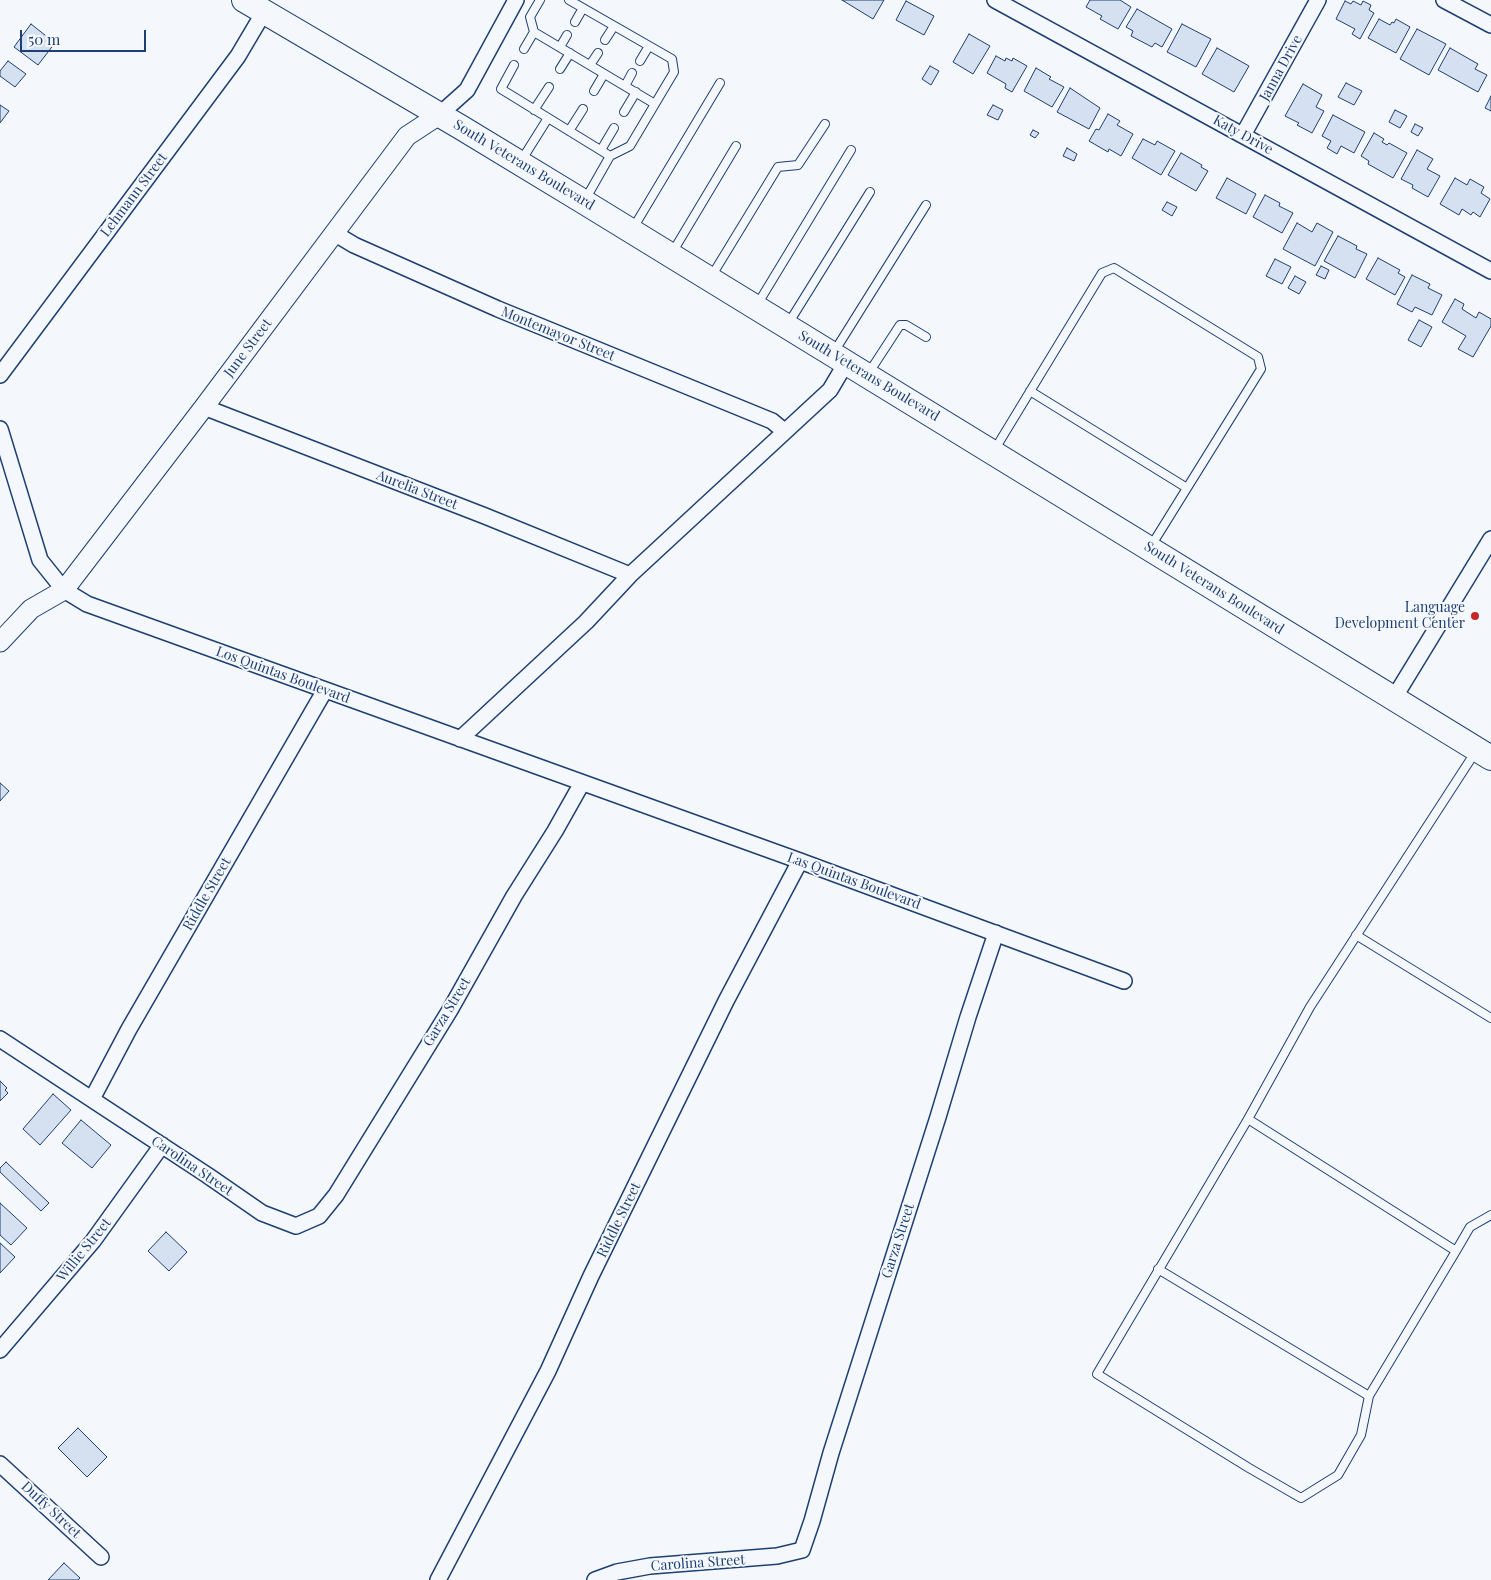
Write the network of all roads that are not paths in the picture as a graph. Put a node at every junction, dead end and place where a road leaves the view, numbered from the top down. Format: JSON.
{"nodes":[{"id":1,"x":244,"y":0,"type":"edge"},
{"id":2,"x":516,"y":0,"type":"edge"},
{"id":3,"x":540,"y":0,"type":"edge"},
{"id":4,"x":569,"y":0,"type":"edge"},
{"id":5,"x":995,"y":0,"type":"edge"},
{"id":6,"x":1318,"y":0,"type":"edge"},
{"id":7,"x":1444,"y":0,"type":"edge"},
{"id":8,"x":583,"y":8,"type":"junction"},
{"id":9,"x":264,"y":12,"type":"junction"},
{"id":10,"x":575,"y":22,"type":"dead end"},
{"id":11,"x":1491,"y":25,"type":"edge"},
{"id":12,"x":614,"y":26,"type":"junction"},
{"id":13,"x":534,"y":32,"type":"junction"},
{"id":14,"x":567,"y":35,"type":"dead end"},
{"id":15,"x":605,"y":40,"type":"dead end"},
{"id":16,"x":649,"y":46,"type":"junction"},
{"id":17,"x":560,"y":47,"type":"junction"},
{"id":18,"x":524,"y":49,"type":"dead end"},
{"id":19,"x":570,"y":53,"type":"junction"},
{"id":20,"x":598,"y":53,"type":"dead end"},
{"id":21,"x":640,"y":61,"type":"dead end"},
{"id":22,"x":514,"y":65,"type":"dead end"},
{"id":23,"x":590,"y":66,"type":"junction"},
{"id":24,"x":560,"y":69,"type":"dead end"},
{"id":25,"x":632,"y":73,"type":"dead end"},
{"id":26,"x":604,"y":74,"type":"junction"},
{"id":27,"x":720,"y":84,"type":"dead end"},
{"id":28,"x":625,"y":86,"type":"junction"},
{"id":29,"x":549,"y":87,"type":"dead end"},
{"id":30,"x":594,"y":91,"type":"dead end"},
{"id":31,"x":636,"y":92,"type":"junction"},
{"id":32,"x":655,"y":104,"type":"junction"},
{"id":33,"x":583,"y":109,"type":"dead end"},
{"id":34,"x":534,"y":110,"type":"junction"},
{"id":35,"x":624,"y":112,"type":"dead end"},
{"id":36,"x":439,"y":115,"type":"junction"},
{"id":37,"x":548,"y":118,"type":"junction"},
{"id":38,"x":825,"y":124,"type":"dead end"},
{"id":39,"x":614,"y":128,"type":"dead end"},
{"id":40,"x":570,"y":131,"type":"junction"},
{"id":41,"x":1243,"y":135,"type":"junction"},
{"id":42,"x":736,"y":146,"type":"dead end"},
{"id":43,"x":600,"y":150,"type":"junction"},
{"id":44,"x":851,"y":150,"type":"dead end"},
{"id":45,"x":610,"y":156,"type":"junction"},
{"id":46,"x":520,"y":163,"type":"junction"},
{"id":47,"x":870,"y":192,"type":"dead end"},
{"id":48,"x":584,"y":202,"type":"junction"},
{"id":49,"x":926,"y":205,"type":"dead end"},
{"id":50,"x":632,"y":231,"type":"junction"},
{"id":51,"x":334,"y":233,"type":"junction"},
{"id":52,"x":671,"y":255,"type":"junction"},
{"id":53,"x":1491,"y":271,"type":"edge"},
{"id":54,"x":710,"y":279,"type":"junction"},
{"id":55,"x":756,"y":307,"type":"junction"},
{"id":56,"x":787,"y":326,"type":"junction"},
{"id":57,"x":926,"y":337,"type":"dead end"},
{"id":58,"x":839,"y":358,"type":"junction"},
{"id":59,"x":0,"y":375,"type":"edge"},
{"id":60,"x":868,"y":375,"type":"junction"},
{"id":61,"x":1030,"y":391,"type":"junction"},
{"id":62,"x":204,"y":407,"type":"junction"},
{"id":63,"x":0,"y":429,"type":"edge"},
{"id":64,"x":784,"y":431,"type":"junction"},
{"id":65,"x":994,"y":452,"type":"junction"},
{"id":66,"x":1187,"y":488,"type":"junction"},
{"id":67,"x":1491,"y":539,"type":"edge"},
{"id":68,"x":1150,"y":548,"type":"junction"},
{"id":69,"x":630,"y":575,"type":"junction"},
{"id":70,"x":64,"y":590,"type":"junction"},
{"id":71,"x":0,"y":642,"type":"edge"},
{"id":72,"x":325,"y":690,"type":"junction"},
{"id":73,"x":1394,"y":698,"type":"junction"},
{"id":74,"x":460,"y":739,"type":"junction"},
{"id":75,"x":1484,"y":754,"type":"edge"},
{"id":76,"x":582,"y":783,"type":"junction"},
{"id":77,"x":800,"y":861,"type":"junction"},
{"id":78,"x":996,"y":933,"type":"junction"},
{"id":79,"x":1356,"y":935,"type":"junction"},
{"id":80,"x":1124,"y":981,"type":"dead end"},
{"id":81,"x":1491,"y":1018,"type":"edge"},
{"id":82,"x":0,"y":1039,"type":"edge"},
{"id":83,"x":92,"y":1099,"type":"junction"},
{"id":84,"x":1248,"y":1119,"type":"junction"},
{"id":85,"x":162,"y":1145,"type":"junction"},
{"id":86,"x":1491,"y":1215,"type":"edge"},
{"id":87,"x":296,"y":1226,"type":"joint"},
{"id":88,"x":1456,"y":1251,"type":"junction"},
{"id":89,"x":1158,"y":1269,"type":"junction"},
{"id":90,"x":0,"y":1350,"type":"edge"},
{"id":91,"x":1369,"y":1396,"type":"junction"},
{"id":92,"x":0,"y":1464,"type":"edge"},
{"id":93,"x":802,"y":1550,"type":"joint"},
{"id":94,"x":101,"y":1557,"type":"dead end"},
{"id":95,"x":438,"y":1580,"type":"edge"},
{"id":96,"x":595,"y":1580,"type":"edge"}],
"edges":[{"from":1,"to":9,"type":"main road","name":"South Veterans Boulevard"},
{"from":2,"to":36,"type":"street"},
{"from":3,"to":13,"type":"lane"},
{"from":4,"to":8,"type":"lane"},
{"from":5,"to":41,"type":"street","name":"Katy Drive"},
{"from":6,"to":41,"type":"street","name":"Janna Drive"},
{"from":7,"to":11,"type":"street"},
{"from":8,"to":10,"type":"lane"},
{"from":8,"to":12,"type":"lane"},
{"from":9,"to":36,"type":"main road","name":"South Veterans Boulevard"},
{"from":9,"to":59,"type":"street","name":"Lehmann Street"},
{"from":12,"to":15,"type":"lane"},
{"from":12,"to":16,"type":"lane"},
{"from":13,"to":17,"type":"lane"},
{"from":13,"to":18,"type":"lane"},
{"from":14,"to":17,"type":"lane"},
{"from":16,"to":21,"type":"lane"},
{"from":16,"to":32,"type":"lane"},
{"from":17,"to":19,"type":"lane"},
{"from":19,"to":23,"type":"lane"},
{"from":19,"to":24,"type":"lane"},
{"from":20,"to":23,"type":"lane"},
{"from":22,"to":34,"type":"lane"},
{"from":23,"to":26,"type":"lane"},
{"from":25,"to":28,"type":"lane"},
{"from":26,"to":28,"type":"lane"},
{"from":26,"to":30,"type":"lane"},
{"from":27,"to":50,"type":"lane"},
{"from":28,"to":31,"type":"lane"},
{"from":29,"to":34,"type":"lane"},
{"from":31,"to":32,"type":"lane"},
{"from":31,"to":35,"type":"lane"},
{"from":32,"to":45,"type":"lane"},
{"from":33,"to":40,"type":"lane"},
{"from":34,"to":37,"type":"lane"},
{"from":36,"to":46,"type":"main road","name":"South Veterans Boulevard"},
{"from":36,"to":51,"type":"street","name":"June Street"},
{"from":37,"to":40,"type":"lane"},
{"from":37,"to":46,"type":"lane"},
{"from":38,"to":54,"type":"lane"},
{"from":39,"to":43,"type":"lane"},
{"from":40,"to":43,"type":"lane"},
{"from":41,"to":53,"type":"street","name":"Katy Drive"},
{"from":42,"to":52,"type":"lane"},
{"from":43,"to":45,"type":"lane"},
{"from":44,"to":55,"type":"lane"},
{"from":45,"to":48,"type":"lane"},
{"from":46,"to":48,"type":"main road","name":"South Veterans Boulevard"},
{"from":47,"to":56,"type":"lane"},
{"from":48,"to":50,"type":"main road","name":"South Veterans Boulevard"},
{"from":49,"to":58,"type":"lane"},
{"from":50,"to":52,"type":"main road","name":"South Veterans Boulevard"},
{"from":51,"to":62,"type":"street","name":"June Street"},
{"from":51,"to":64,"type":"street","name":"Montemayor Street"},
{"from":52,"to":54,"type":"main road","name":"South Veterans Boulevard"},
{"from":54,"to":55,"type":"main road","name":"South Veterans Boulevard"},
{"from":55,"to":56,"type":"main road","name":"South Veterans Boulevard"},
{"from":56,"to":58,"type":"main road","name":"South Veterans Boulevard"},
{"from":57,"to":60,"type":"lane"},
{"from":58,"to":60,"type":"main road","name":"South Veterans Boulevard"},
{"from":58,"to":64,"type":"street"},
{"from":60,"to":65,"type":"main road","name":"South Veterans Boulevard"},
{"from":61,"to":65,"type":"lane"},
{"from":61,"to":66,"type":"lane"},
{"from":61,"to":66,"type":"lane"},
{"from":62,"to":69,"type":"street","name":"Aurelia Street"},
{"from":62,"to":70,"type":"street","name":"June Street"},
{"from":63,"to":70,"type":"street"},
{"from":64,"to":69,"type":"street"},
{"from":65,"to":68,"type":"main road","name":"South Veterans Boulevard"},
{"from":66,"to":68,"type":"lane"},
{"from":67,"to":73,"type":"street"},
{"from":68,"to":73,"type":"main road","name":"South Veterans Boulevard"},
{"from":69,"to":74,"type":"street"},
{"from":70,"to":71,"type":"street"},
{"from":70,"to":72,"type":"street","name":"Los Quintas Boulevard"},
{"from":72,"to":74,"type":"street","name":"Los Quintas Boulevard"},
{"from":72,"to":83,"type":"street","name":"Riddle Street"},
{"from":73,"to":75,"type":"main road","name":"South Veterans Boulevard"},
{"from":74,"to":76,"type":"street","name":"Los Quintas Boulevard"},
{"from":75,"to":79,"type":"lane"},
{"from":76,"to":77,"type":"street","name":"Las Quintas Boulevard"},
{"from":76,"to":87,"type":"street","name":"Garza Street"},
{"from":77,"to":78,"type":"street","name":"Las Quintas Boulevard"},
{"from":77,"to":95,"type":"street","name":"Riddle Street"},
{"from":78,"to":80,"type":"street","name":"Las Quintas Boulevard"},
{"from":78,"to":93,"type":"street","name":"Garza Street"},
{"from":79,"to":81,"type":"lane"},
{"from":79,"to":84,"type":"lane"},
{"from":82,"to":83,"type":"street","name":"Carolina Street"},
{"from":83,"to":85,"type":"street","name":"Carolina Street"},
{"from":84,"to":88,"type":"lane"},
{"from":84,"to":89,"type":"lane"},
{"from":85,"to":87,"type":"street","name":"Carolina Street"},
{"from":85,"to":90,"type":"street","name":"Willie Street"},
{"from":86,"to":88,"type":"lane"},
{"from":88,"to":91,"type":"lane"},
{"from":89,"to":91,"type":"lane"},
{"from":89,"to":91,"type":"lane"},
{"from":92,"to":94,"type":"street","name":"Duffy Street"},
{"from":93,"to":96,"type":"street","name":"Carolina Street"}]}
